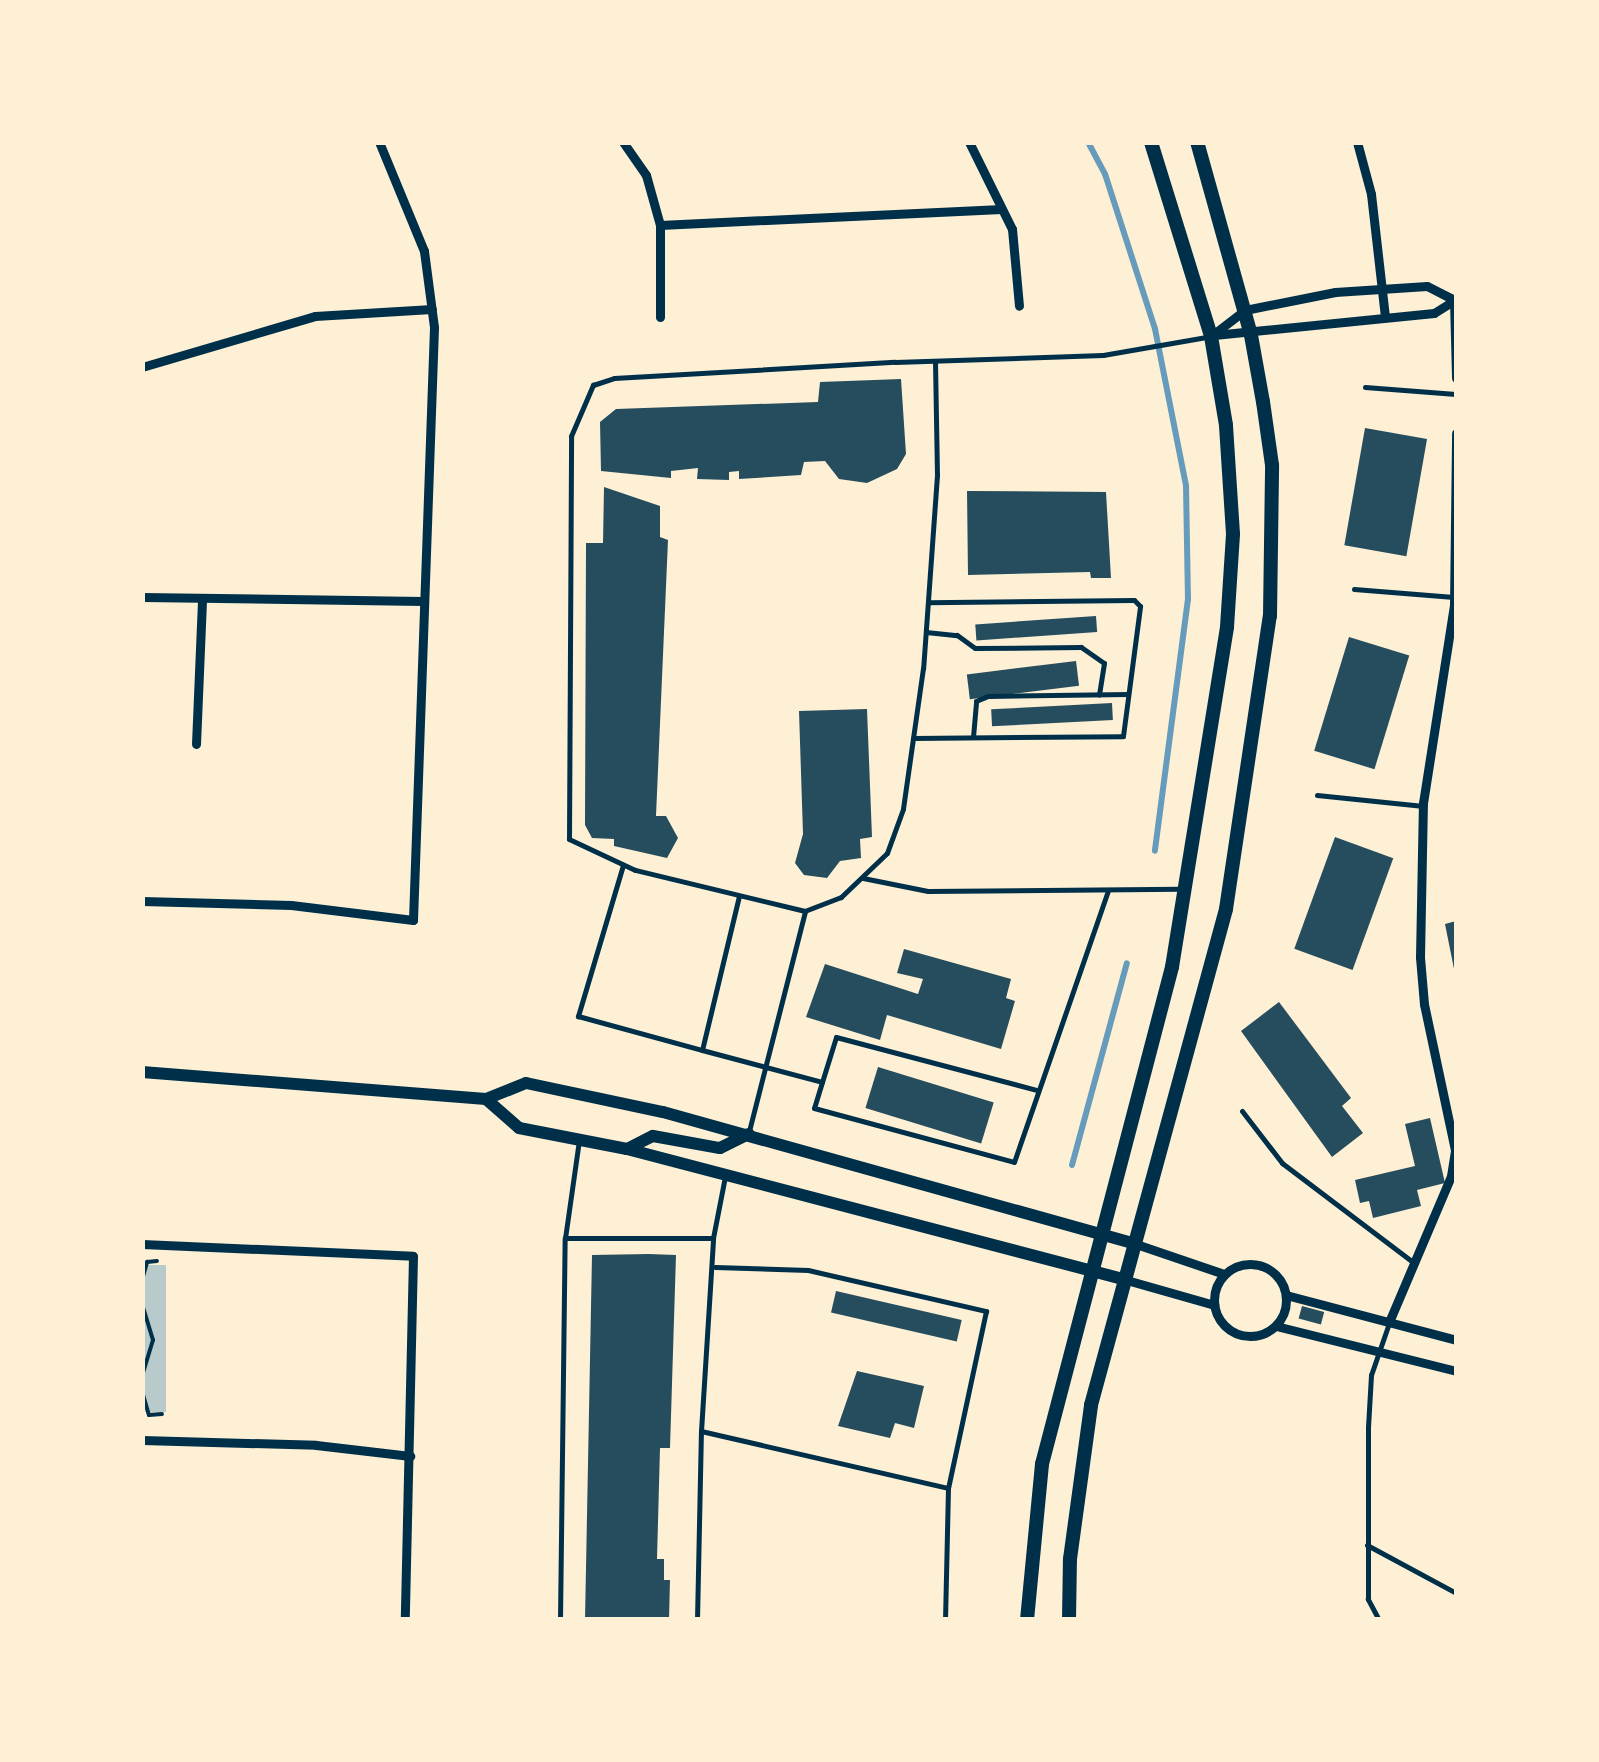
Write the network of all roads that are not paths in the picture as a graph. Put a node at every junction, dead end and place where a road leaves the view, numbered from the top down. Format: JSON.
{"nodes":[{"id":1,"x":379,"y":142,"type":"edge"},
{"id":2,"x":623,"y":142,"type":"edge"},
{"id":3,"x":969,"y":142,"type":"edge"},
{"id":4,"x":1151,"y":142,"type":"edge"},
{"id":5,"x":1197,"y":142,"type":"edge"},
{"id":6,"x":1357,"y":142,"type":"edge"},
{"id":7,"x":1002,"y":209,"type":"junction"},
{"id":8,"x":660,"y":225,"type":"junction"},
{"id":9,"x":1383,"y":287,"type":"junction"},
{"id":10,"x":1455,"y":299,"type":"edge"},
{"id":11,"x":1019,"y":306,"type":"dead end"},
{"id":12,"x":432,"y":310,"type":"junction"},
{"id":13,"x":1244,"y":310,"type":"junction"},
{"id":14,"x":660,"y":317,"type":"dead end"},
{"id":15,"x":1384,"y":317,"type":"junction"},
{"id":16,"x":1251,"y":334,"type":"junction"},
{"id":17,"x":1211,"y":336,"type":"junction"},
{"id":18,"x":935,"y":361,"type":"junction"},
{"id":19,"x":142,"y":367,"type":"edge"},
{"id":20,"x":1456,"y":378,"type":"edge"},
{"id":21,"x":1365,"y":387,"type":"dead end"},
{"id":22,"x":1456,"y":394,"type":"edge"},
{"id":23,"x":1456,"y":433,"type":"edge"},
{"id":24,"x":1354,"y":589,"type":"dead end"},
{"id":25,"x":142,"y":596,"type":"edge"},
{"id":26,"x":1454,"y":597,"type":"junction"},
{"id":27,"x":202,"y":599,"type":"junction"},
{"id":28,"x":422,"y":601,"type":"junction"},
{"id":29,"x":928,"y":602,"type":"junction"},
{"id":30,"x":926,"y":632,"type":"junction"},
{"id":31,"x":1128,"y":694,"type":"junction"},
{"id":32,"x":1098,"y":695,"type":"junction"},
{"id":33,"x":973,"y":737,"type":"junction"},
{"id":34,"x":914,"y":738,"type":"junction"},
{"id":35,"x":196,"y":744,"type":"dead end"},
{"id":36,"x":1317,"y":796,"type":"dead end"},
{"id":37,"x":1423,"y":806,"type":"junction"},
{"id":38,"x":623,"y":865,"type":"junction"},
{"id":39,"x":862,"y":878,"type":"junction"},
{"id":40,"x":1188,"y":888,"type":"junction"},
{"id":41,"x":1108,"y":890,"type":"junction"},
{"id":42,"x":739,"y":896,"type":"junction"},
{"id":43,"x":142,"y":901,"type":"edge"},
{"id":44,"x":805,"y":911,"type":"junction"},
{"id":45,"x":702,"y":1050,"type":"junction"},
{"id":46,"x":762,"y":1068,"type":"junction"},
{"id":47,"x":142,"y":1072,"type":"edge"},
{"id":48,"x":822,"y":1082,"type":"junction"},
{"id":49,"x":1036,"y":1090,"type":"junction"},
{"id":50,"x":486,"y":1099,"type":"junction"},
{"id":51,"x":1242,"y":1112,"type":"dead end"},
{"id":52,"x":749,"y":1134,"type":"junction"},
{"id":53,"x":579,"y":1140,"type":"junction"},
{"id":54,"x":627,"y":1149,"type":"junction"},
{"id":55,"x":726,"y":1175,"type":"junction"},
{"id":56,"x":1098,"y":1232,"type":"junction"},
{"id":57,"x":565,"y":1238,"type":"junction"},
{"id":58,"x":713,"y":1238,"type":"junction"},
{"id":59,"x":142,"y":1244,"type":"edge"},
{"id":60,"x":1136,"y":1244,"type":"junction"},
{"id":61,"x":1416,"y":1264,"type":"junction"},
{"id":62,"x":715,"y":1266,"type":"junction"},
{"id":63,"x":1088,"y":1270,"type":"junction"},
{"id":64,"x":1224,"y":1274,"type":"junction"},
{"id":65,"x":1123,"y":1279,"type":"junction"},
{"id":66,"x":1286,"y":1294,"type":"junction"},
{"id":67,"x":1214,"y":1305,"type":"junction"},
{"id":68,"x":1389,"y":1322,"type":"junction"},
{"id":69,"x":1276,"y":1326,"type":"junction"},
{"id":70,"x":1456,"y":1340,"type":"edge"},
{"id":71,"x":1380,"y":1351,"type":"junction"},
{"id":72,"x":1456,"y":1371,"type":"edge"},
{"id":73,"x":701,"y":1431,"type":"junction"},
{"id":74,"x":142,"y":1440,"type":"edge"},
{"id":75,"x":410,"y":1456,"type":"junction"},
{"id":76,"x":948,"y":1488,"type":"junction"},
{"id":77,"x":1367,"y":1544,"type":"junction"},
{"id":78,"x":1456,"y":1593,"type":"edge"},
{"id":79,"x":405,"y":1620,"type":"edge"},
{"id":80,"x":560,"y":1620,"type":"edge"},
{"id":81,"x":697,"y":1620,"type":"edge"},
{"id":82,"x":945,"y":1620,"type":"edge"},
{"id":83,"x":1027,"y":1620,"type":"edge"},
{"id":84,"x":1069,"y":1620,"type":"edge"},
{"id":85,"x":1379,"y":1620,"type":"edge"}],
"edges":[{"from":1,"to":12,"type":"street"},
{"from":2,"to":8,"type":"street"},
{"from":3,"to":7,"type":"street"},
{"from":4,"to":17,"type":"main road"},
{"from":5,"to":13,"type":"main road"},
{"from":6,"to":9,"type":"street"},
{"from":7,"to":8,"type":"street"},
{"from":7,"to":11,"type":"street"},
{"from":8,"to":14,"type":"street"},
{"from":9,"to":10,"type":"street"},
{"from":9,"to":13,"type":"street"},
{"from":9,"to":15,"type":"street"},
{"from":10,"to":15,"type":"street"},
{"from":10,"to":20,"type":"street"},
{"from":12,"to":19,"type":"street"},
{"from":12,"to":28,"type":"street"},
{"from":13,"to":16,"type":"main road"},
{"from":13,"to":17,"type":"street"},
{"from":15,"to":16,"type":"street"},
{"from":16,"to":17,"type":"street"},
{"from":16,"to":60,"type":"main road"},
{"from":17,"to":18,"type":"lane"},
{"from":17,"to":40,"type":"main road"},
{"from":18,"to":29,"type":"lane"},
{"from":18,"to":38,"type":"lane"},
{"from":21,"to":22,"type":"lane"},
{"from":23,"to":26,"type":"street"},
{"from":24,"to":26,"type":"lane"},
{"from":25,"to":27,"type":"street"},
{"from":26,"to":37,"type":"street"},
{"from":27,"to":28,"type":"street"},
{"from":27,"to":35,"type":"street"},
{"from":28,"to":43,"type":"street"},
{"from":29,"to":30,"type":"lane"},
{"from":29,"to":31,"type":"lane"},
{"from":30,"to":32,"type":"lane"},
{"from":30,"to":34,"type":"lane"},
{"from":31,"to":32,"type":"lane"},
{"from":31,"to":33,"type":"lane"},
{"from":32,"to":33,"type":"lane"},
{"from":33,"to":34,"type":"lane"},
{"from":34,"to":39,"type":"lane"},
{"from":36,"to":37,"type":"lane"},
{"from":37,"to":61,"type":"street"},
{"from":38,"to":42,"type":"lane"},
{"from":38,"to":45,"type":"lane"},
{"from":39,"to":41,"type":"lane"},
{"from":39,"to":44,"type":"lane"},
{"from":40,"to":41,"type":"lane"},
{"from":40,"to":56,"type":"main road"},
{"from":41,"to":49,"type":"lane"},
{"from":42,"to":44,"type":"lane"},
{"from":42,"to":45,"type":"lane"},
{"from":44,"to":46,"type":"lane"},
{"from":45,"to":46,"type":"lane"},
{"from":46,"to":48,"type":"lane"},
{"from":46,"to":52,"type":"lane"},
{"from":47,"to":50,"type":"main road"},
{"from":48,"to":49,"type":"lane"},
{"from":48,"to":49,"type":"lane"},
{"from":50,"to":52,"type":"main road"},
{"from":50,"to":53,"type":"main road"},
{"from":51,"to":61,"type":"lane"},
{"from":52,"to":54,"type":"main road"},
{"from":52,"to":56,"type":"main road"},
{"from":53,"to":54,"type":"main road"},
{"from":53,"to":57,"type":"lane"},
{"from":54,"to":55,"type":"main road"},
{"from":55,"to":58,"type":"lane"},
{"from":55,"to":63,"type":"main road"},
{"from":56,"to":60,"type":"main road"},
{"from":56,"to":63,"type":"main road"},
{"from":57,"to":58,"type":"lane"},
{"from":57,"to":80,"type":"lane"},
{"from":58,"to":62,"type":"lane"},
{"from":59,"to":75,"type":"street"},
{"from":60,"to":64,"type":"street"},
{"from":60,"to":65,"type":"main road"},
{"from":61,"to":68,"type":"street"},
{"from":62,"to":73,"type":"lane"},
{"from":62,"to":76,"type":"lane"},
{"from":63,"to":65,"type":"main road"},
{"from":63,"to":83,"type":"main road"},
{"from":64,"to":66,"type":"street"},
{"from":64,"to":67,"type":"street"},
{"from":65,"to":67,"type":"street"},
{"from":65,"to":84,"type":"main road"},
{"from":66,"to":68,"type":"street"},
{"from":66,"to":69,"type":"street"},
{"from":67,"to":69,"type":"street"},
{"from":68,"to":70,"type":"street"},
{"from":68,"to":71,"type":"lane"},
{"from":69,"to":71,"type":"street"},
{"from":71,"to":72,"type":"street"},
{"from":71,"to":77,"type":"lane"},
{"from":73,"to":76,"type":"lane"},
{"from":73,"to":81,"type":"lane"},
{"from":74,"to":75,"type":"street"},
{"from":75,"to":79,"type":"street"},
{"from":76,"to":82,"type":"lane"},
{"from":77,"to":78,"type":"lane"},
{"from":77,"to":85,"type":"lane"}]}
